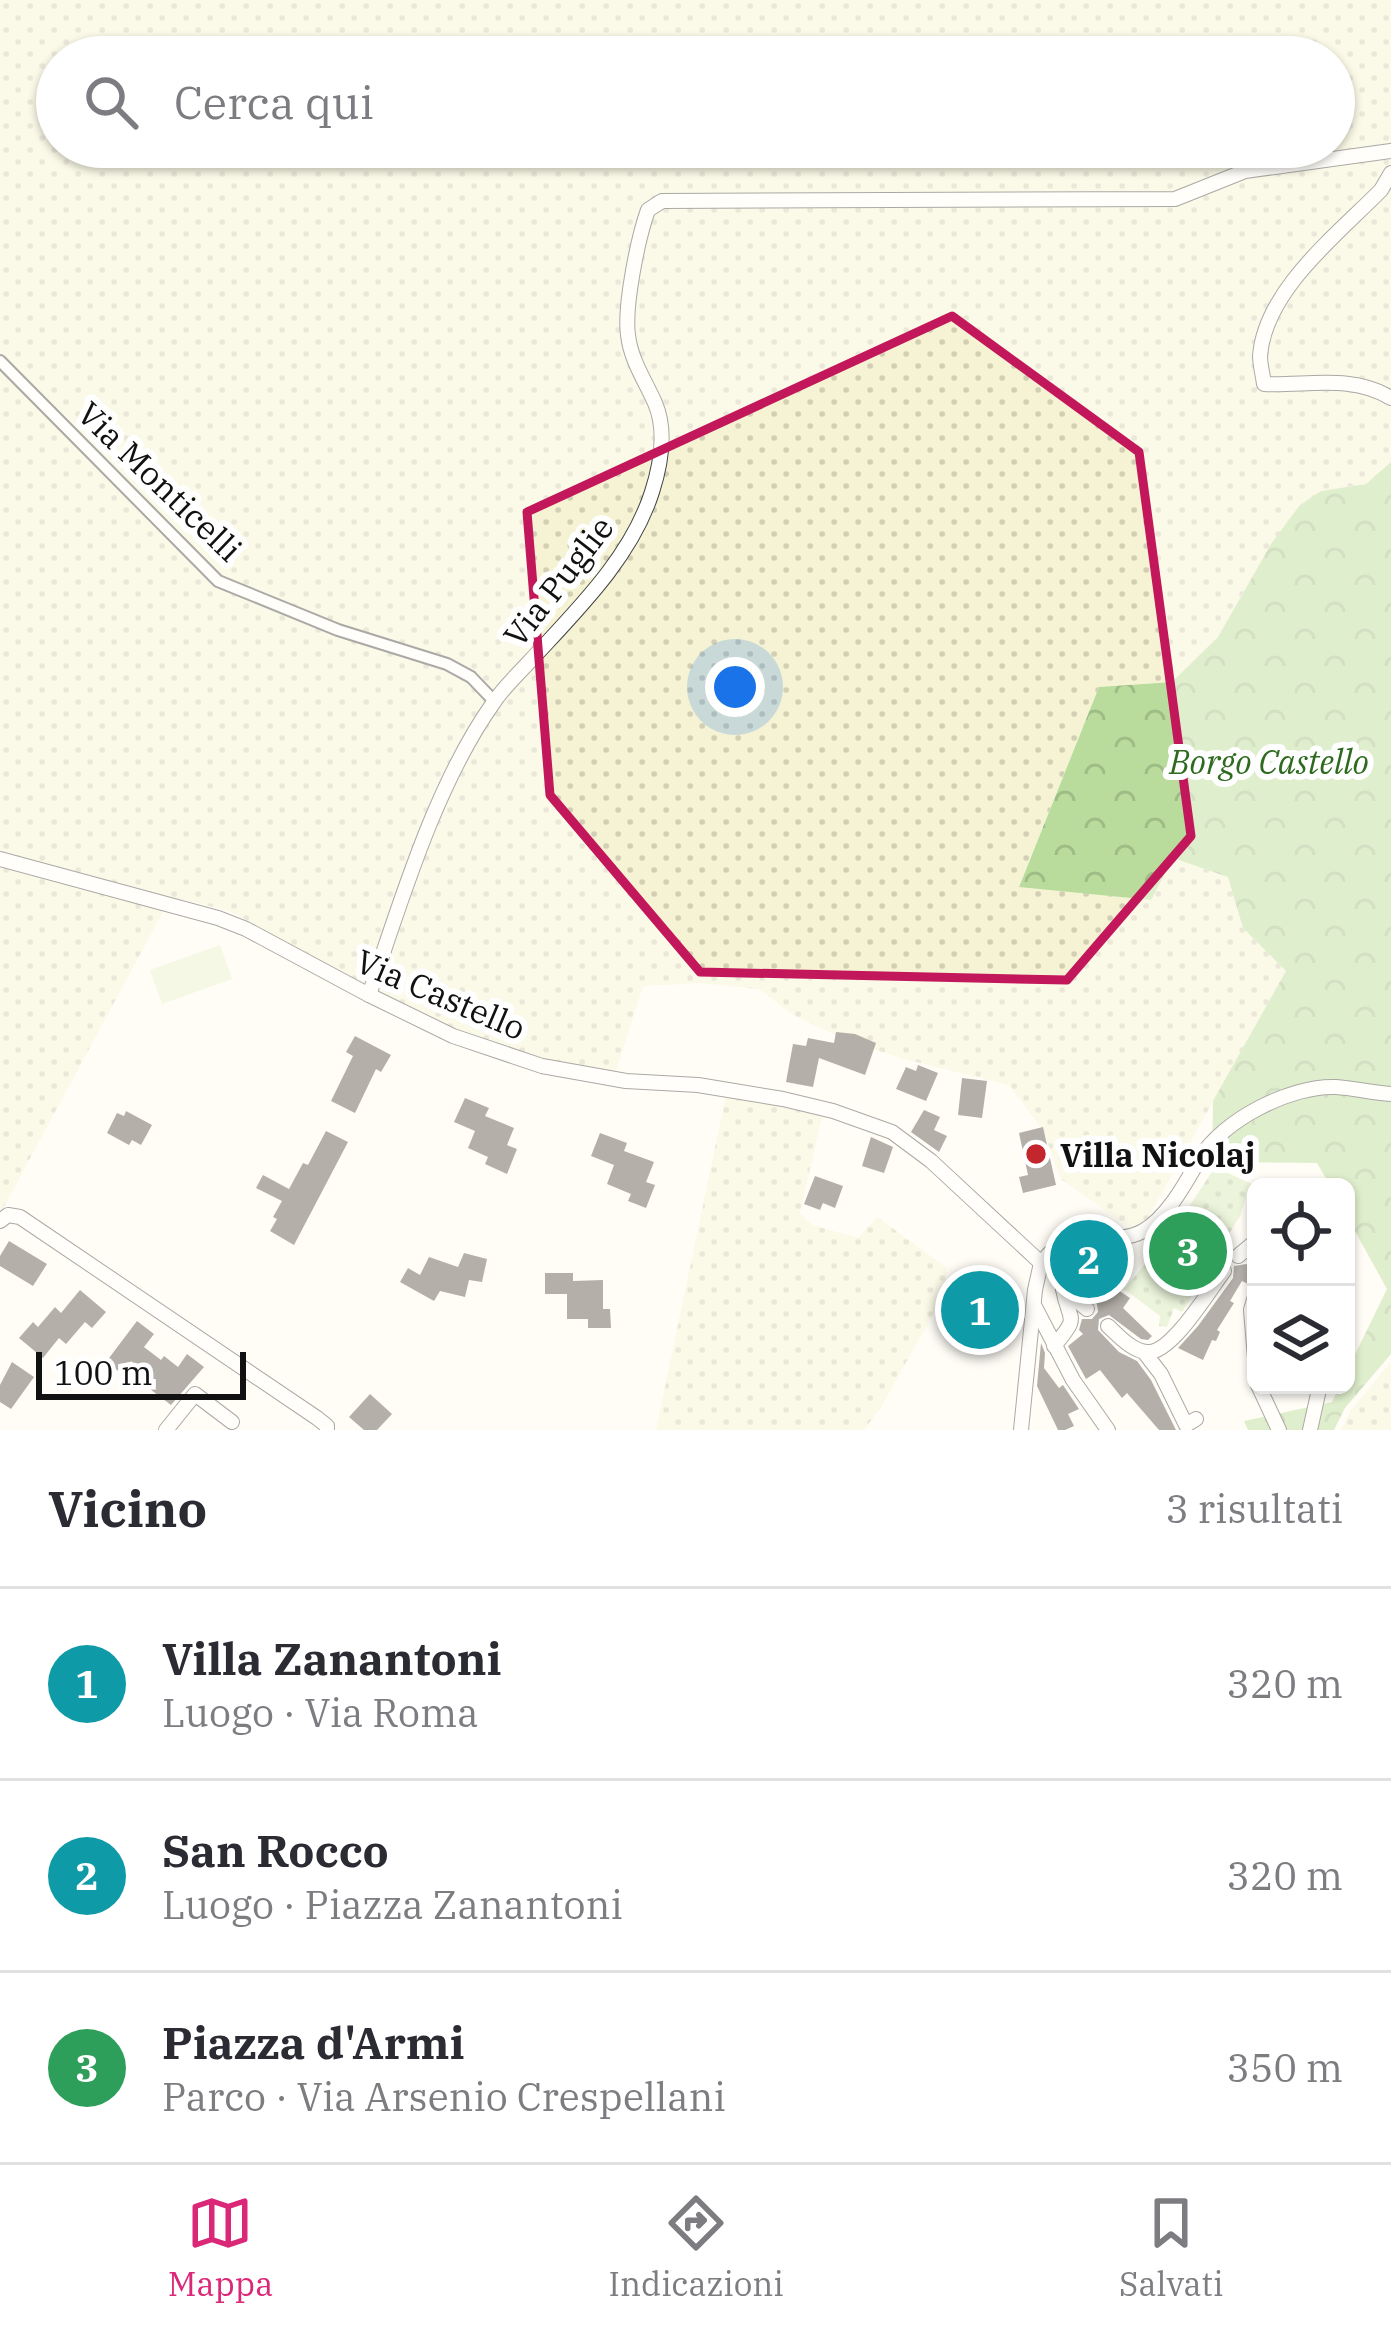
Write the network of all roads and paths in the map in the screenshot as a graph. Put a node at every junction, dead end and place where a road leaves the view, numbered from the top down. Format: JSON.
{"nodes":[{"id":1,"x":1391,"y":151,"type":"edge"},
{"id":2,"x":1355,"y":156,"type":"edge"},
{"id":3,"x":1267,"y":168,"type":"edge"},
{"id":4,"x":1391,"y":173,"type":"edge"},
{"id":5,"x":0,"y":361,"type":"edge"},
{"id":6,"x":1391,"y":398,"type":"edge"},
{"id":7,"x":494,"y":700,"type":"junction"},
{"id":8,"x":0,"y":859,"type":"edge"},
{"id":9,"x":369,"y":995,"type":"junction"},
{"id":10,"x":1391,"y":1094,"type":"edge"},
{"id":11,"x":0,"y":1221,"type":"edge"},
{"id":12,"x":1076,"y":1240,"type":"junction"},
{"id":13,"x":1247,"y":1248,"type":"edge"},
{"id":14,"x":1238,"y":1256,"type":"dead end"},
{"id":15,"x":1041,"y":1263,"type":"junction"},
{"id":16,"x":1224,"y":1270,"type":"dead end"},
{"id":17,"x":1063,"y":1289,"type":"junction"},
{"id":18,"x":1035,"y":1307,"type":"junction"},
{"id":19,"x":1088,"y":1309,"type":"dead end"},
{"id":20,"x":1108,"y":1326,"type":"dead end"},
{"id":21,"x":1054,"y":1346,"type":"junction"},
{"id":22,"x":1144,"y":1352,"type":"junction"},
{"id":23,"x":1262,"y":1394,"type":"edge"},
{"id":24,"x":1318,"y":1394,"type":"edge"},
{"id":25,"x":1196,"y":1419,"type":"dead end"},
{"id":26,"x":232,"y":1422,"type":"dead end"},
{"id":27,"x":166,"y":1430,"type":"edge"},
{"id":28,"x":327,"y":1430,"type":"edge"},
{"id":29,"x":1020,"y":1430,"type":"edge"},
{"id":30,"x":1108,"y":1430,"type":"edge"},
{"id":31,"x":1279,"y":1430,"type":"edge"},
{"id":32,"x":1310,"y":1430,"type":"edge"}],
"edges":[{"from":1,"to":2,"type":"street","name":"Via Puglie"},
{"from":3,"to":7,"type":"street","name":"Via Puglie"},
{"from":4,"to":6,"type":"street"},
{"from":5,"to":7,"type":"street","name":"Via Monticelli"},
{"from":7,"to":9,"type":"street","name":"Via Puglie"},
{"from":8,"to":9,"type":"street","name":"Via Castello"},
{"from":9,"to":15,"type":"street","name":"Via Castello"},
{"from":10,"to":12,"type":"street"},
{"from":11,"to":28,"type":"street"},
{"from":12,"to":15,"type":"street"},
{"from":12,"to":17,"type":"street"},
{"from":13,"to":14,"type":"street"},
{"from":15,"to":18,"type":"street"},
{"from":16,"to":22,"type":"street"},
{"from":17,"to":19,"type":"street"},
{"from":17,"to":21,"type":"street"},
{"from":18,"to":21,"type":"street"},
{"from":18,"to":29,"type":"street"},
{"from":20,"to":22,"type":"street"},
{"from":21,"to":30,"type":"street"},
{"from":22,"to":25,"type":"street"},
{"from":23,"to":31,"type":"street"},
{"from":24,"to":32,"type":"street"},
{"from":26,"to":27,"type":"street"}]}
